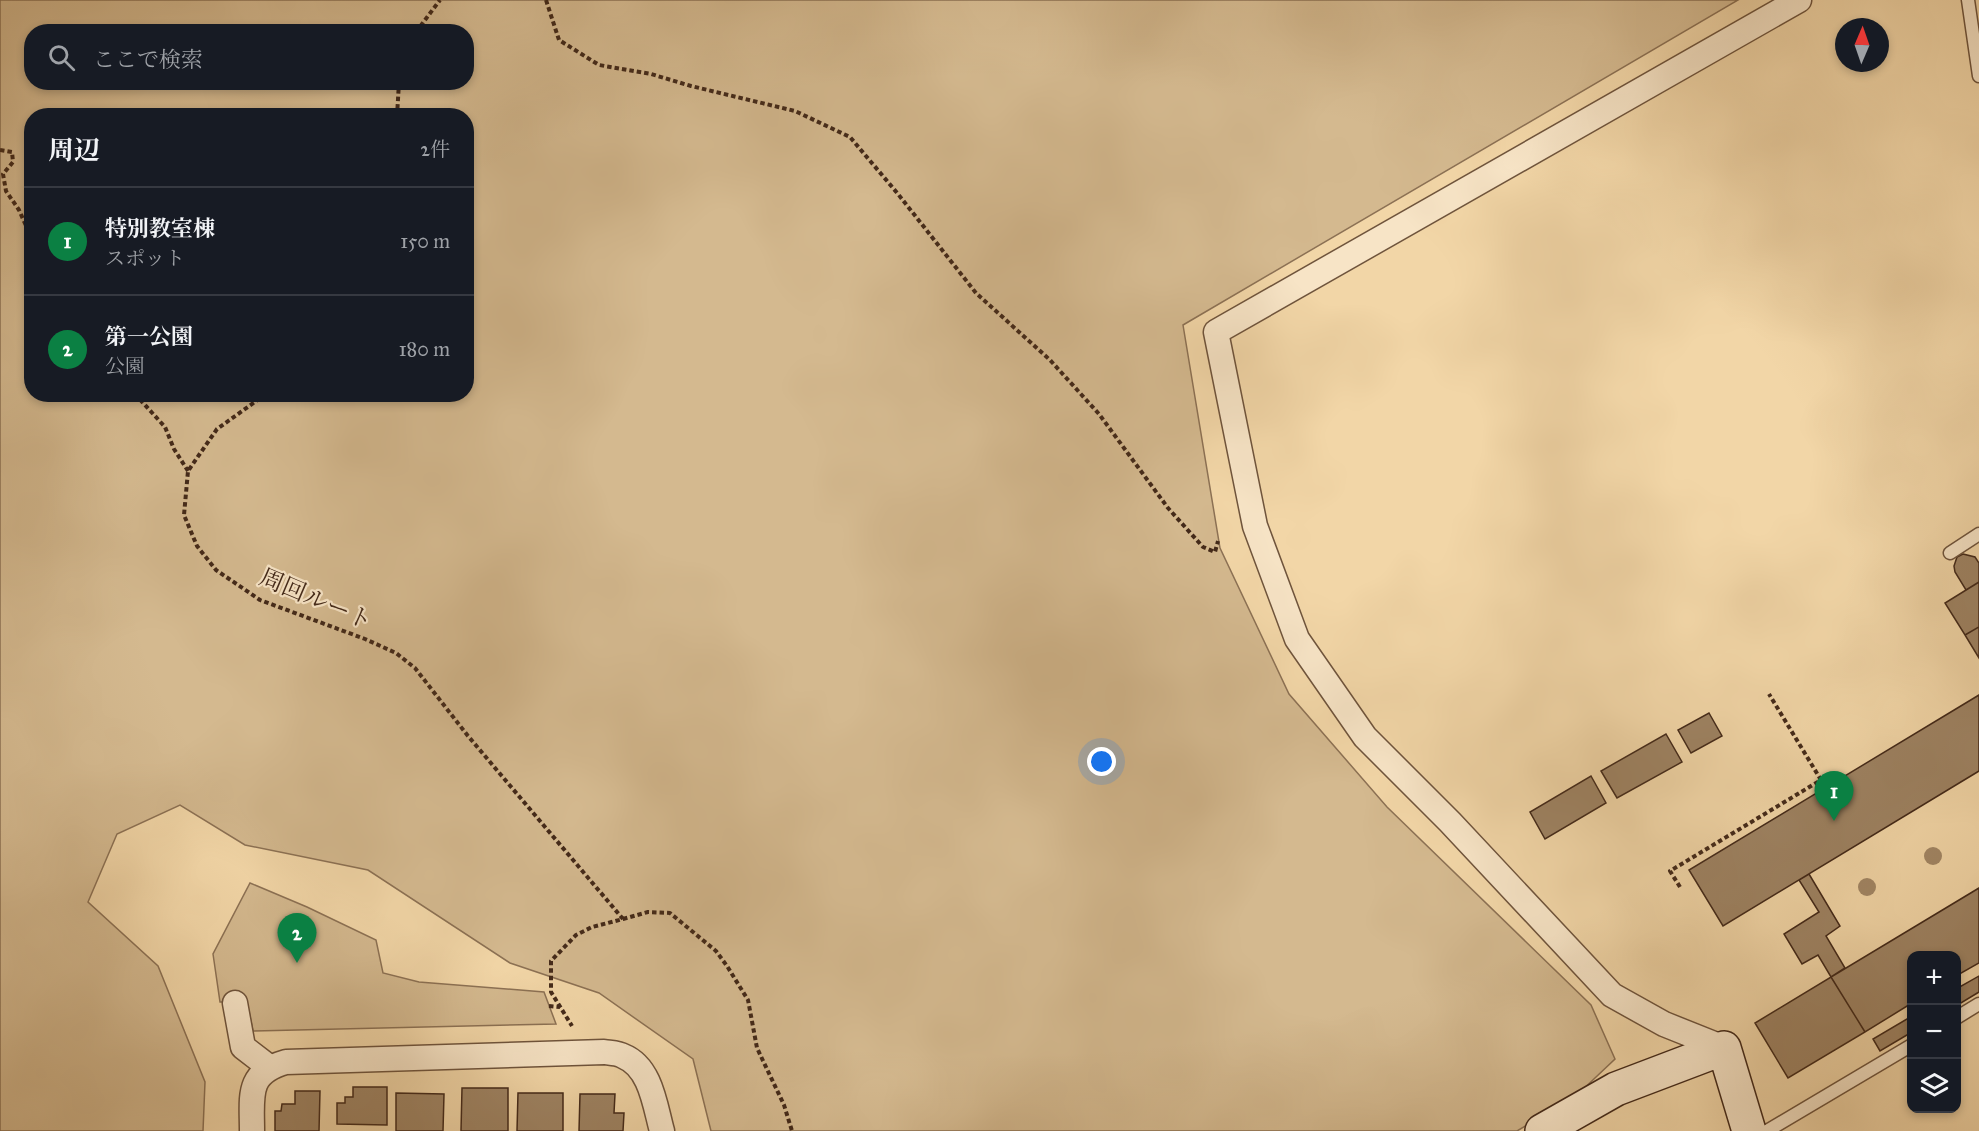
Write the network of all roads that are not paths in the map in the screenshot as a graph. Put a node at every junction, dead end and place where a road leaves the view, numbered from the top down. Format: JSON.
{"nodes":[{"id":1,"x":1799,"y":0,"type":"edge"},
{"id":2,"x":1968,"y":0,"type":"edge"},
{"id":3,"x":1979,"y":76,"type":"edge"},
{"id":4,"x":1979,"y":534,"type":"edge"},
{"id":5,"x":1950,"y":553,"type":"dead end"},
{"id":6,"x":235,"y":1003,"type":"dead end"},
{"id":7,"x":1979,"y":1004,"type":"edge"},
{"id":8,"x":1961,"y":1015,"type":"edge"},
{"id":9,"x":1907,"y":1047,"type":"edge"},
{"id":10,"x":1724,"y":1048,"type":"junction"},
{"id":11,"x":269,"y":1067,"type":"junction"},
{"id":12,"x":252,"y":1131,"type":"edge"},
{"id":13,"x":662,"y":1131,"type":"edge"},
{"id":14,"x":1542,"y":1131,"type":"edge"},
{"id":15,"x":1749,"y":1131,"type":"edge"},
{"id":16,"x":1767,"y":1131,"type":"edge"}],
"edges":[{"from":1,"to":10,"type":"street"},
{"from":2,"to":3,"type":"lane"},
{"from":4,"to":5,"type":"lane"},
{"from":6,"to":11,"type":"street"},
{"from":7,"to":8,"type":"lane"},
{"from":9,"to":16,"type":"lane"},
{"from":10,"to":14,"type":"street"},
{"from":10,"to":15,"type":"street"},
{"from":11,"to":12,"type":"street"},
{"from":11,"to":13,"type":"street"}]}
